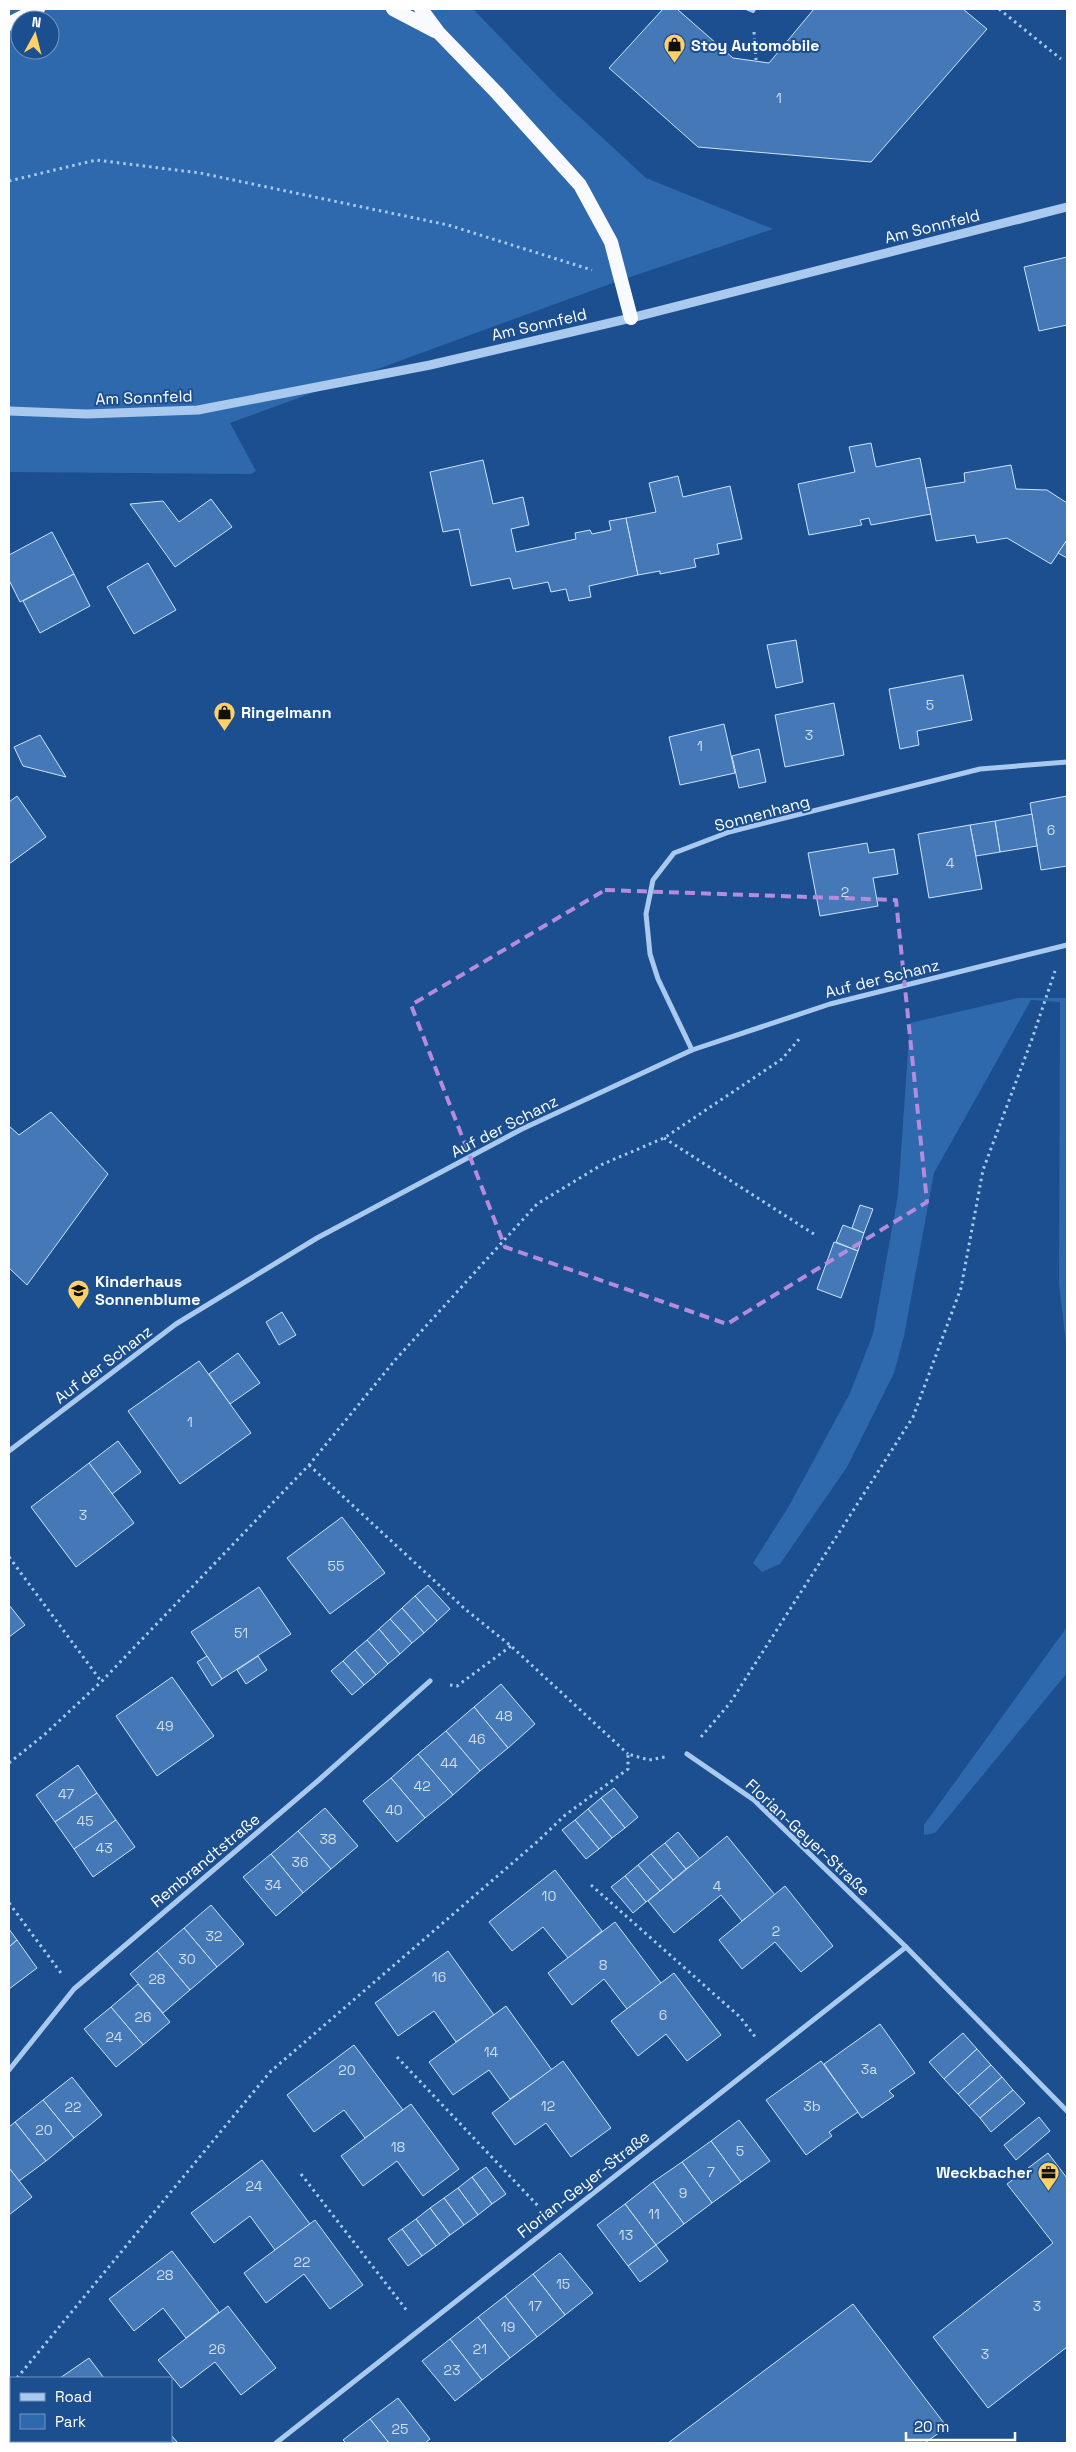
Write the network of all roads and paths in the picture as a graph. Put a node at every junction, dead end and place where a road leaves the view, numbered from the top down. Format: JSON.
{"nodes":[{"id":1,"x":38,"y":9,"type":"edge"},
{"id":2,"x":393,"y":9,"type":"edge"},
{"id":3,"x":421,"y":9,"type":"edge"},
{"id":4,"x":748,"y":9,"type":"edge"},
{"id":5,"x":999,"y":9,"type":"edge"},
{"id":6,"x":754,"y":10,"type":"edge"},
{"id":7,"x":9,"y":24,"type":"edge"},
{"id":8,"x":438,"y":32,"type":"junction"},
{"id":9,"x":1061,"y":59,"type":"dead end"},
{"id":10,"x":756,"y":60,"type":"dead end"},
{"id":11,"x":9,"y":181,"type":"edge"},
{"id":12,"x":1067,"y":207,"type":"edge"},
{"id":13,"x":621,"y":280,"type":"junction"},
{"id":14,"x":631,"y":318,"type":"junction"},
{"id":15,"x":9,"y":411,"type":"edge"},
{"id":16,"x":1066,"y":762,"type":"edge"},
{"id":17,"x":1066,"y":945,"type":"edge"},
{"id":18,"x":830,"y":1004,"type":"junction"},
{"id":19,"x":692,"y":1050,"type":"junction"},
{"id":20,"x":664,"y":1138,"type":"junction"},
{"id":21,"x":816,"y":1236,"type":"dead end"},
{"id":22,"x":9,"y":1451,"type":"edge"},
{"id":23,"x":309,"y":1466,"type":"junction"},
{"id":24,"x":9,"y":1558,"type":"edge"},
{"id":25,"x":511,"y":1646,"type":"junction"},
{"id":26,"x":430,"y":1680,"type":"joint"},
{"id":27,"x":102,"y":1681,"type":"junction"},
{"id":28,"x":628,"y":1754,"type":"junction"},
{"id":29,"x":687,"y":1754,"type":"junction"},
{"id":30,"x":9,"y":1764,"type":"edge"},
{"id":31,"x":591,"y":1885,"type":"dead end"},
{"id":32,"x":9,"y":1903,"type":"edge"},
{"id":33,"x":906,"y":1946,"type":"junction"},
{"id":34,"x":56,"y":1968,"type":"dead end"},
{"id":35,"x":740,"y":2017,"type":"dead end"},
{"id":36,"x":397,"y":2057,"type":"dead end"},
{"id":37,"x":9,"y":2070,"type":"edge"},
{"id":38,"x":1067,"y":2112,"type":"edge"},
{"id":39,"x":302,"y":2174,"type":"dead end"},
{"id":40,"x":554,"y":2223,"type":"junction"},
{"id":41,"x":420,"y":2328,"type":"junction"},
{"id":42,"x":18,"y":2377,"type":"edge"},
{"id":43,"x":276,"y":2443,"type":"edge"}],
"edges":[{"from":1,"to":7,"type":"highway"},
{"from":2,"to":8,"type":"highway"},
{"from":3,"to":8,"type":"highway"},
{"from":4,"to":6,"type":"lane"},
{"from":5,"to":9,"type":"path"},
{"from":6,"to":10,"type":"path"},
{"from":8,"to":13,"type":"highway"},
{"from":11,"to":13,"type":"path"},
{"from":12,"to":14,"type":"street","name":"Am Sonnfeld"},
{"from":13,"to":14,"type":"highway"},
{"from":14,"to":15,"type":"street","name":"Am Sonnfeld"},
{"from":16,"to":19,"type":"street","name":"Sonnenhang"},
{"from":17,"to":18,"type":"street","name":"Auf der Schanz"},
{"from":17,"to":29,"type":"path"},
{"from":18,"to":19,"type":"street","name":"Auf der Schanz"},
{"from":18,"to":20,"type":"path"},
{"from":19,"to":22,"type":"street","name":"Auf der Schanz"},
{"from":20,"to":21,"type":"path"},
{"from":20,"to":23,"type":"path"},
{"from":23,"to":25,"type":"path"},
{"from":23,"to":27,"type":"path"},
{"from":24,"to":27,"type":"path"},
{"from":25,"to":26,"type":"path"},
{"from":25,"to":28,"type":"path"},
{"from":26,"to":37,"type":"street","name":"Rembrandtstraße"},
{"from":27,"to":30,"type":"path"},
{"from":28,"to":29,"type":"path"},
{"from":28,"to":42,"type":"path"},
{"from":29,"to":33,"type":"street","name":"Florian-Geyer-Straße"},
{"from":31,"to":35,"type":"path"},
{"from":32,"to":34,"type":"path"},
{"from":33,"to":38,"type":"street","name":"Florian-Geyer-Straße"},
{"from":33,"to":40,"type":"street","name":"Florian-Geyer-Straße"},
{"from":36,"to":40,"type":"path"},
{"from":39,"to":41,"type":"path"},
{"from":40,"to":41,"type":"street","name":"Florian-Geyer-Straße"},
{"from":41,"to":43,"type":"street","name":"Florian-Geyer-Straße"}]}
